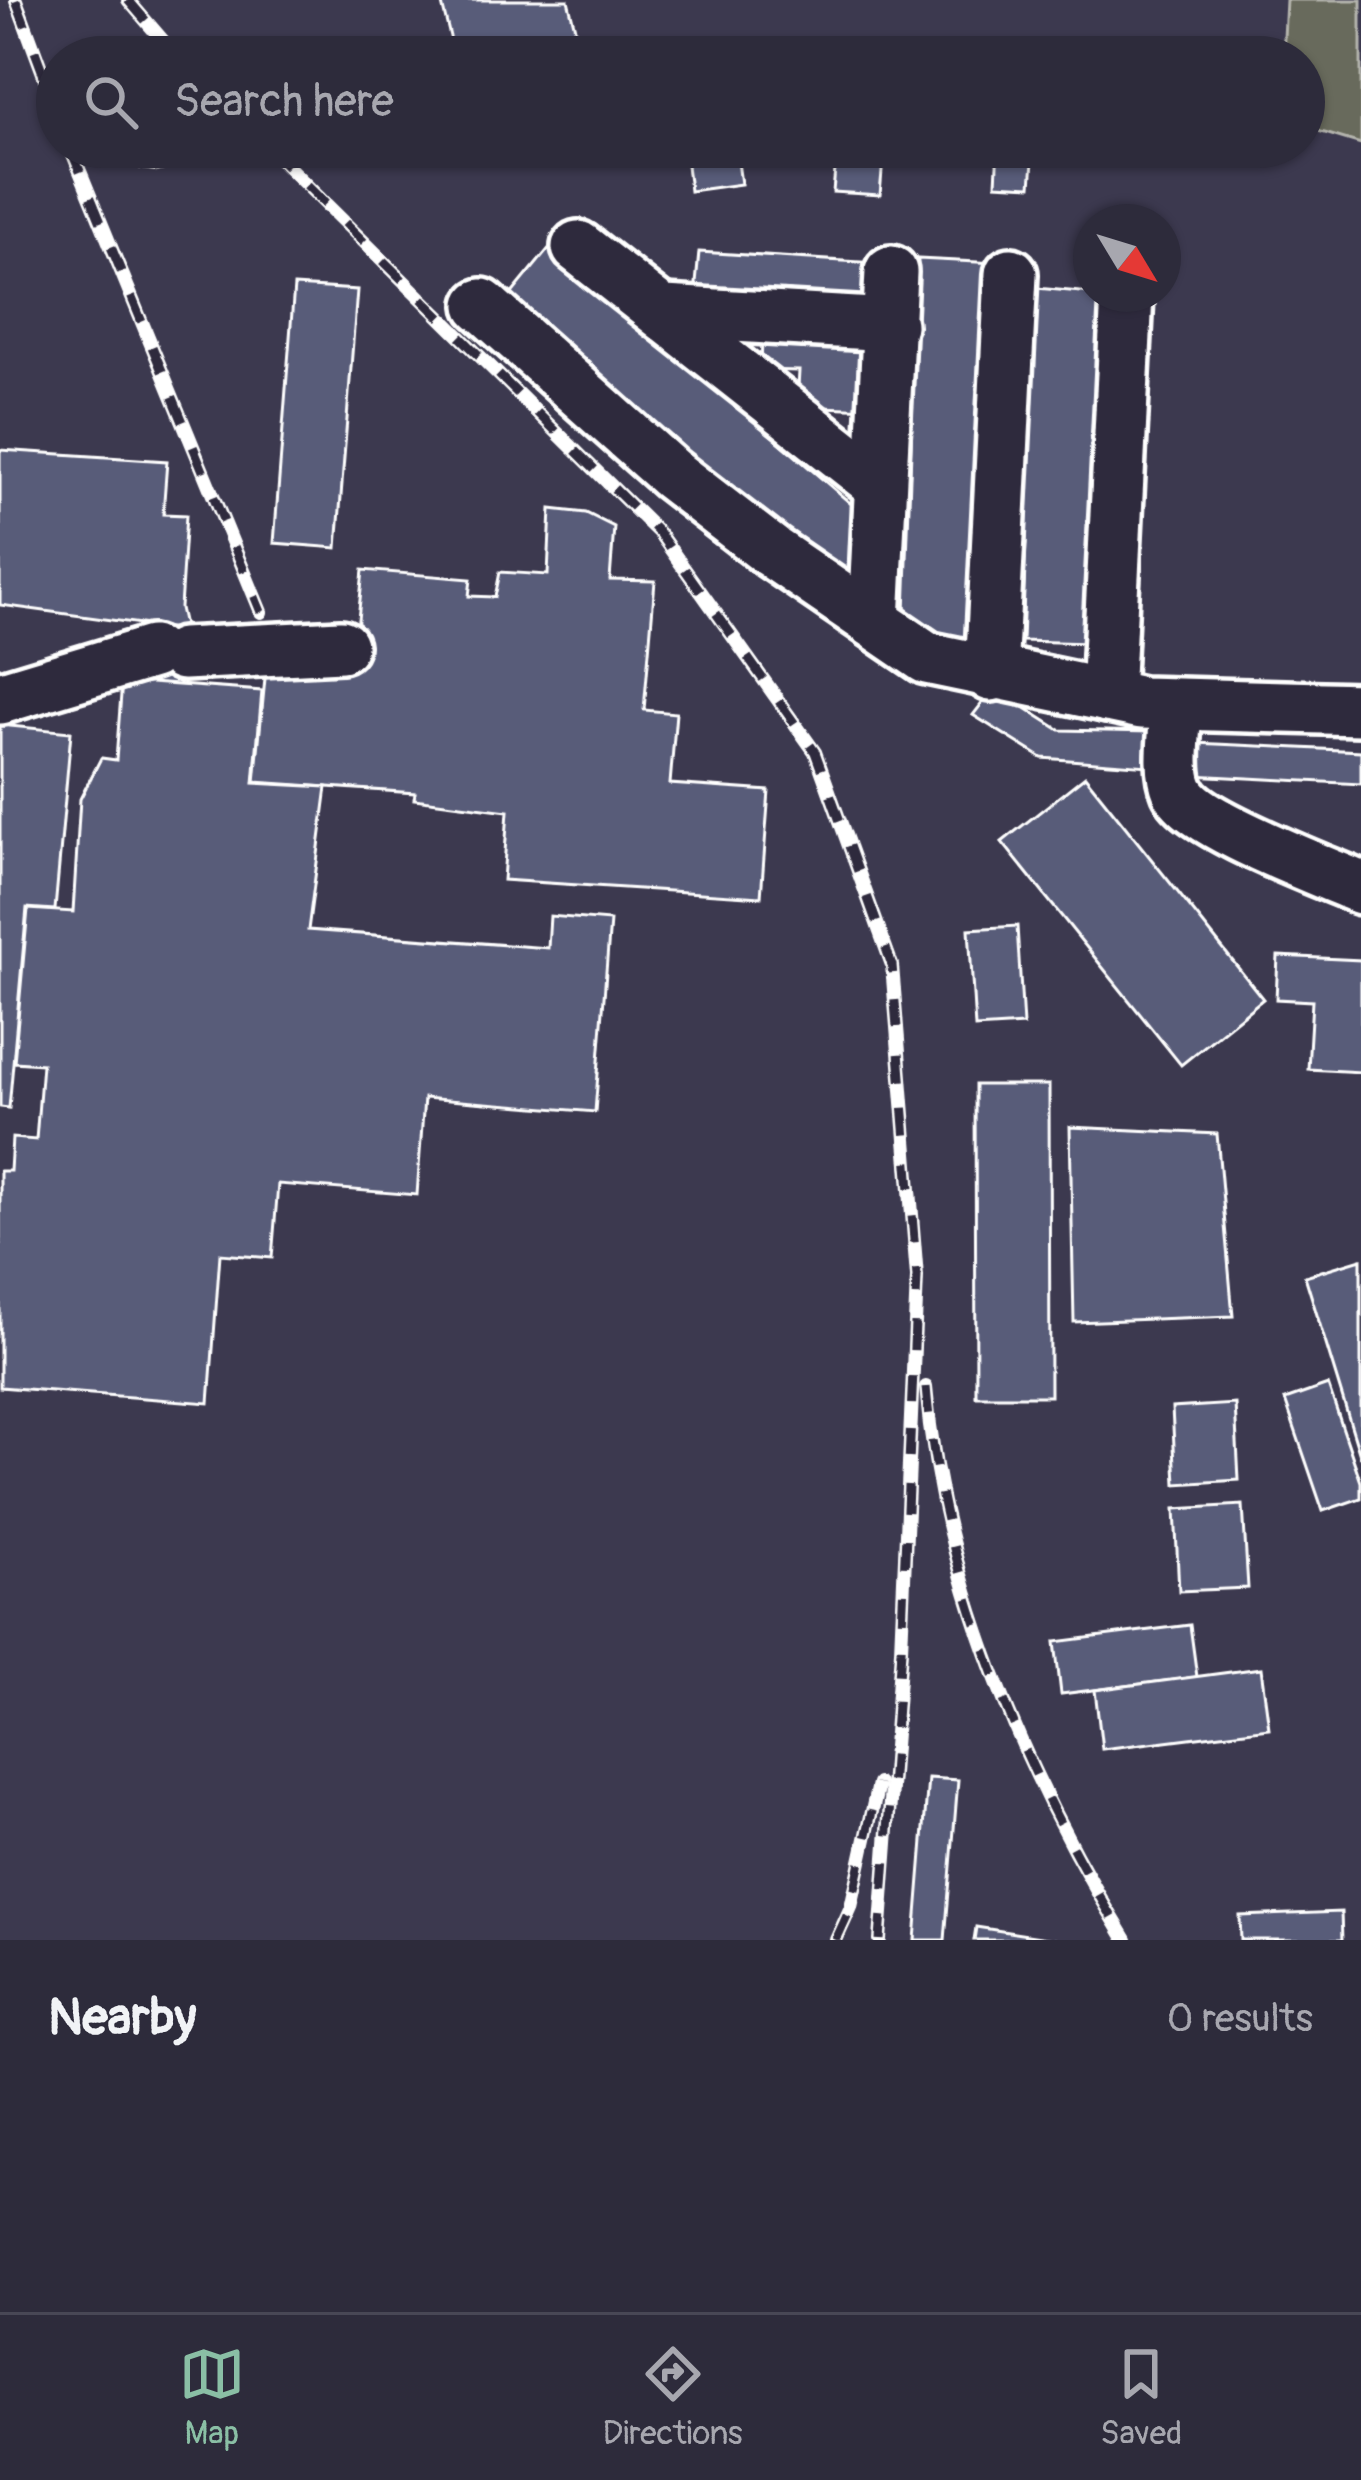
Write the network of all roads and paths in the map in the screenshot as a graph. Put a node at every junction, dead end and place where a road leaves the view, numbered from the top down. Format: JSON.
{"nodes":[{"id":1,"x":578,"y":247,"type":"dead end"},
{"id":2,"x":891,"y":272,"type":"dead end"},
{"id":3,"x":1011,"y":274,"type":"dead end"},
{"id":4,"x":482,"y":305,"type":"dead end"},
{"id":5,"x":664,"y":312,"type":"junction"},
{"id":6,"x":1126,"y":312,"type":"edge"},
{"id":7,"x":890,"y":325,"type":"junction"},
{"id":8,"x":880,"y":485,"type":"junction"},
{"id":9,"x":874,"y":621,"type":"junction"},
{"id":10,"x":341,"y":646,"type":"dead end"},
{"id":11,"x":991,"y":675,"type":"junction"},
{"id":12,"x":1107,"y":696,"type":"junction"},
{"id":13,"x":0,"y":698,"type":"edge"},
{"id":14,"x":1176,"y":704,"type":"junction"},
{"id":15,"x":1361,"y":709,"type":"edge"},
{"id":16,"x":1361,"y":888,"type":"edge"}],
"edges":[{"from":1,"to":5,"type":"street"},
{"from":2,"to":7,"type":"street"},
{"from":3,"to":11,"type":"street"},
{"from":4,"to":9,"type":"street"},
{"from":5,"to":7,"type":"street"},
{"from":5,"to":8,"type":"street"},
{"from":6,"to":12,"type":"street"},
{"from":7,"to":8,"type":"street"},
{"from":8,"to":9,"type":"street"},
{"from":9,"to":11,"type":"street"},
{"from":10,"to":13,"type":"street"},
{"from":11,"to":12,"type":"street"},
{"from":12,"to":14,"type":"street"},
{"from":14,"to":15,"type":"street"},
{"from":14,"to":16,"type":"street"}]}
